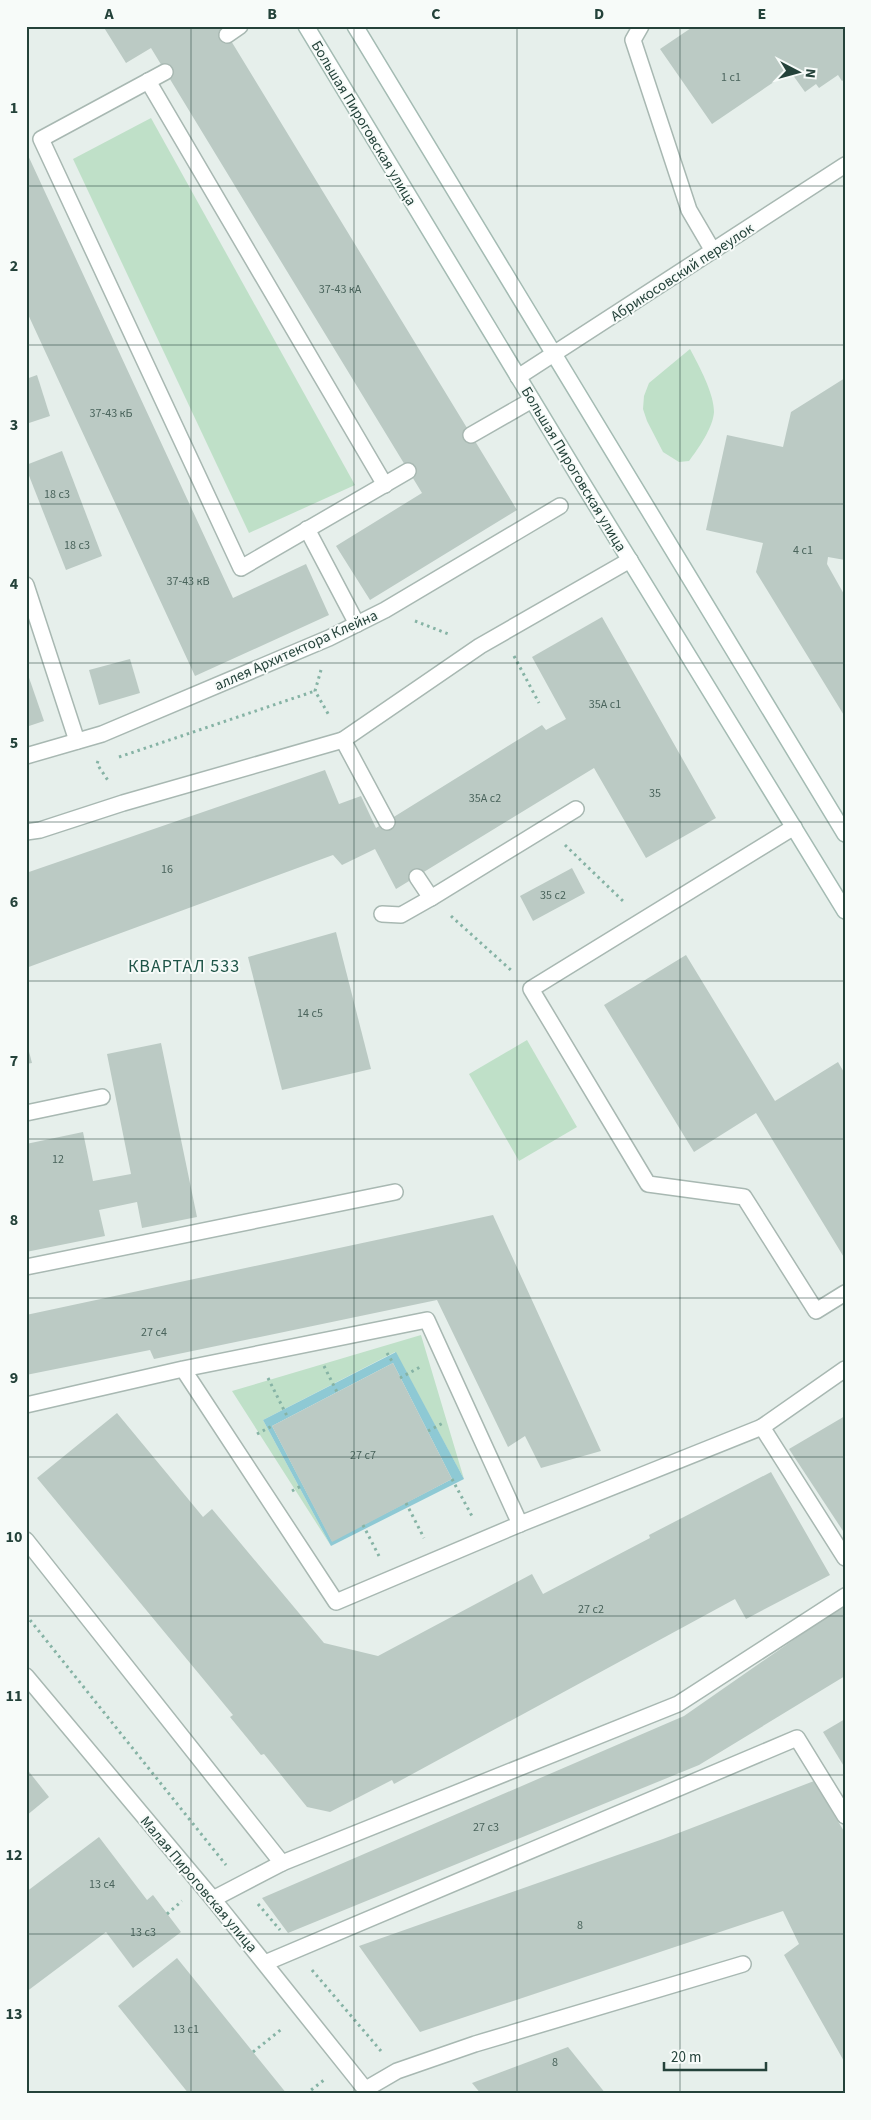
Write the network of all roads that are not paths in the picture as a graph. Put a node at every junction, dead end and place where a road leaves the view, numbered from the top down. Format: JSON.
{"nodes":[{"id":1,"x":240,"y":26,"type":"edge"},
{"id":2,"x":306,"y":26,"type":"edge"},
{"id":3,"x":355,"y":26,"type":"edge"},
{"id":4,"x":641,"y":26,"type":"edge"},
{"id":5,"x":227,"y":34,"type":"dead end"},
{"id":6,"x":165,"y":72,"type":"dead end"},
{"id":7,"x":148,"y":81,"type":"junction"},
{"id":8,"x":845,"y":165,"type":"edge"},
{"id":9,"x":713,"y":251,"type":"junction"},
{"id":10,"x":552,"y":354,"type":"junction"},
{"id":11,"x":518,"y":378,"type":"junction"},
{"id":12,"x":532,"y":400,"type":"junction"},
{"id":13,"x":471,"y":435,"type":"dead end"},
{"id":14,"x":408,"y":471,"type":"dead end"},
{"id":15,"x":385,"y":485,"type":"junction"},
{"id":16,"x":560,"y":506,"type":"dead end"},
{"id":17,"x":307,"y":530,"type":"junction"},
{"id":18,"x":630,"y":560,"type":"junction"},
{"id":19,"x":26,"y":585,"type":"edge"},
{"id":20,"x":357,"y":624,"type":"junction"},
{"id":21,"x":343,"y":740,"type":"junction"},
{"id":22,"x":77,"y":742,"type":"junction"},
{"id":23,"x":26,"y":756,"type":"edge"},
{"id":24,"x":576,"y":809,"type":"dead end"},
{"id":25,"x":387,"y":822,"type":"dead end"},
{"id":26,"x":794,"y":827,"type":"junction"},
{"id":27,"x":26,"y":832,"type":"edge"},
{"id":28,"x":845,"y":834,"type":"edge"},
{"id":29,"x":417,"y":876,"type":"dead end"},
{"id":30,"x":431,"y":898,"type":"junction"},
{"id":31,"x":845,"y":911,"type":"edge"},
{"id":32,"x":382,"y":914,"type":"dead end"},
{"id":33,"x":102,"y":1097,"type":"dead end"},
{"id":34,"x":26,"y":1113,"type":"edge"},
{"id":35,"x":395,"y":1192,"type":"dead end"},
{"id":36,"x":26,"y":1267,"type":"edge"},
{"id":37,"x":845,"y":1293,"type":"edge"},
{"id":38,"x":183,"y":1369,"type":"junction"},
{"id":39,"x":845,"y":1369,"type":"edge"},
{"id":40,"x":26,"y":1405,"type":"edge"},
{"id":41,"x":762,"y":1428,"type":"junction"},
{"id":42,"x":520,"y":1524,"type":"junction"},
{"id":43,"x":26,"y":1540,"type":"edge"},
{"id":44,"x":845,"y":1558,"type":"edge"},
{"id":45,"x":845,"y":1596,"type":"edge"},
{"id":46,"x":26,"y":1676,"type":"edge"},
{"id":47,"x":845,"y":1816,"type":"edge"},
{"id":48,"x":282,"y":1863,"type":"junction"},
{"id":49,"x":214,"y":1899,"type":"junction"},
{"id":50,"x":265,"y":1964,"type":"junction"},
{"id":51,"x":743,"y":1964,"type":"dead end"},
{"id":52,"x":367,"y":2092,"type":"edge"}],
"edges":[{"from":1,"to":5,"type":"main road"},
{"from":2,"to":11,"type":"main road","name":"Большая Пироговская улица"},
{"from":3,"to":10,"type":"main road"},
{"from":4,"to":9,"type":"main road"},
{"from":6,"to":7,"type":"main road"},
{"from":7,"to":15,"type":"main road"},
{"from":7,"to":17,"type":"main road"},
{"from":8,"to":9,"type":"main road","name":"Абрикосовский переулок"},
{"from":9,"to":10,"type":"main road","name":"Абрикосовский переулок"},
{"from":10,"to":11,"type":"main road","name":"Абрикосовский переулок"},
{"from":10,"to":28,"type":"main road"},
{"from":11,"to":12,"type":"main road","name":"Большая Пироговская улица"},
{"from":12,"to":13,"type":"main road"},
{"from":12,"to":18,"type":"main road","name":"Большая Пироговская улица"},
{"from":14,"to":15,"type":"main road"},
{"from":15,"to":17,"type":"main road"},
{"from":16,"to":20,"type":"main road","name":"аллея Архитектора Клейна"},
{"from":17,"to":20,"type":"main road"},
{"from":18,"to":21,"type":"main road"},
{"from":18,"to":26,"type":"main road","name":"Большая Пироговская улица"},
{"from":19,"to":22,"type":"main road"},
{"from":20,"to":22,"type":"main road","name":"аллея Архитектора Клейна"},
{"from":21,"to":25,"type":"main road"},
{"from":21,"to":27,"type":"main road"},
{"from":22,"to":23,"type":"main road","name":"аллея Архитектора Клейна"},
{"from":24,"to":30,"type":"main road"},
{"from":26,"to":31,"type":"main road","name":"Большая Пироговская улица"},
{"from":26,"to":37,"type":"main road"},
{"from":29,"to":30,"type":"main road"},
{"from":30,"to":32,"type":"main road"},
{"from":33,"to":34,"type":"main road"},
{"from":35,"to":36,"type":"main road"},
{"from":38,"to":40,"type":"main road"},
{"from":38,"to":42,"type":"main road"},
{"from":38,"to":42,"type":"main road"},
{"from":39,"to":41,"type":"main road"},
{"from":41,"to":42,"type":"main road"},
{"from":41,"to":44,"type":"main road"},
{"from":43,"to":48,"type":"main road"},
{"from":45,"to":48,"type":"main road"},
{"from":46,"to":49,"type":"main road","name":"Малая Пироговская улица"},
{"from":47,"to":50,"type":"main road"},
{"from":48,"to":49,"type":"main road"},
{"from":49,"to":50,"type":"main road","name":"Малая Пироговская улица"},
{"from":50,"to":52,"type":"main road","name":"Малая Пироговская улица"},
{"from":51,"to":52,"type":"main road"}]}
